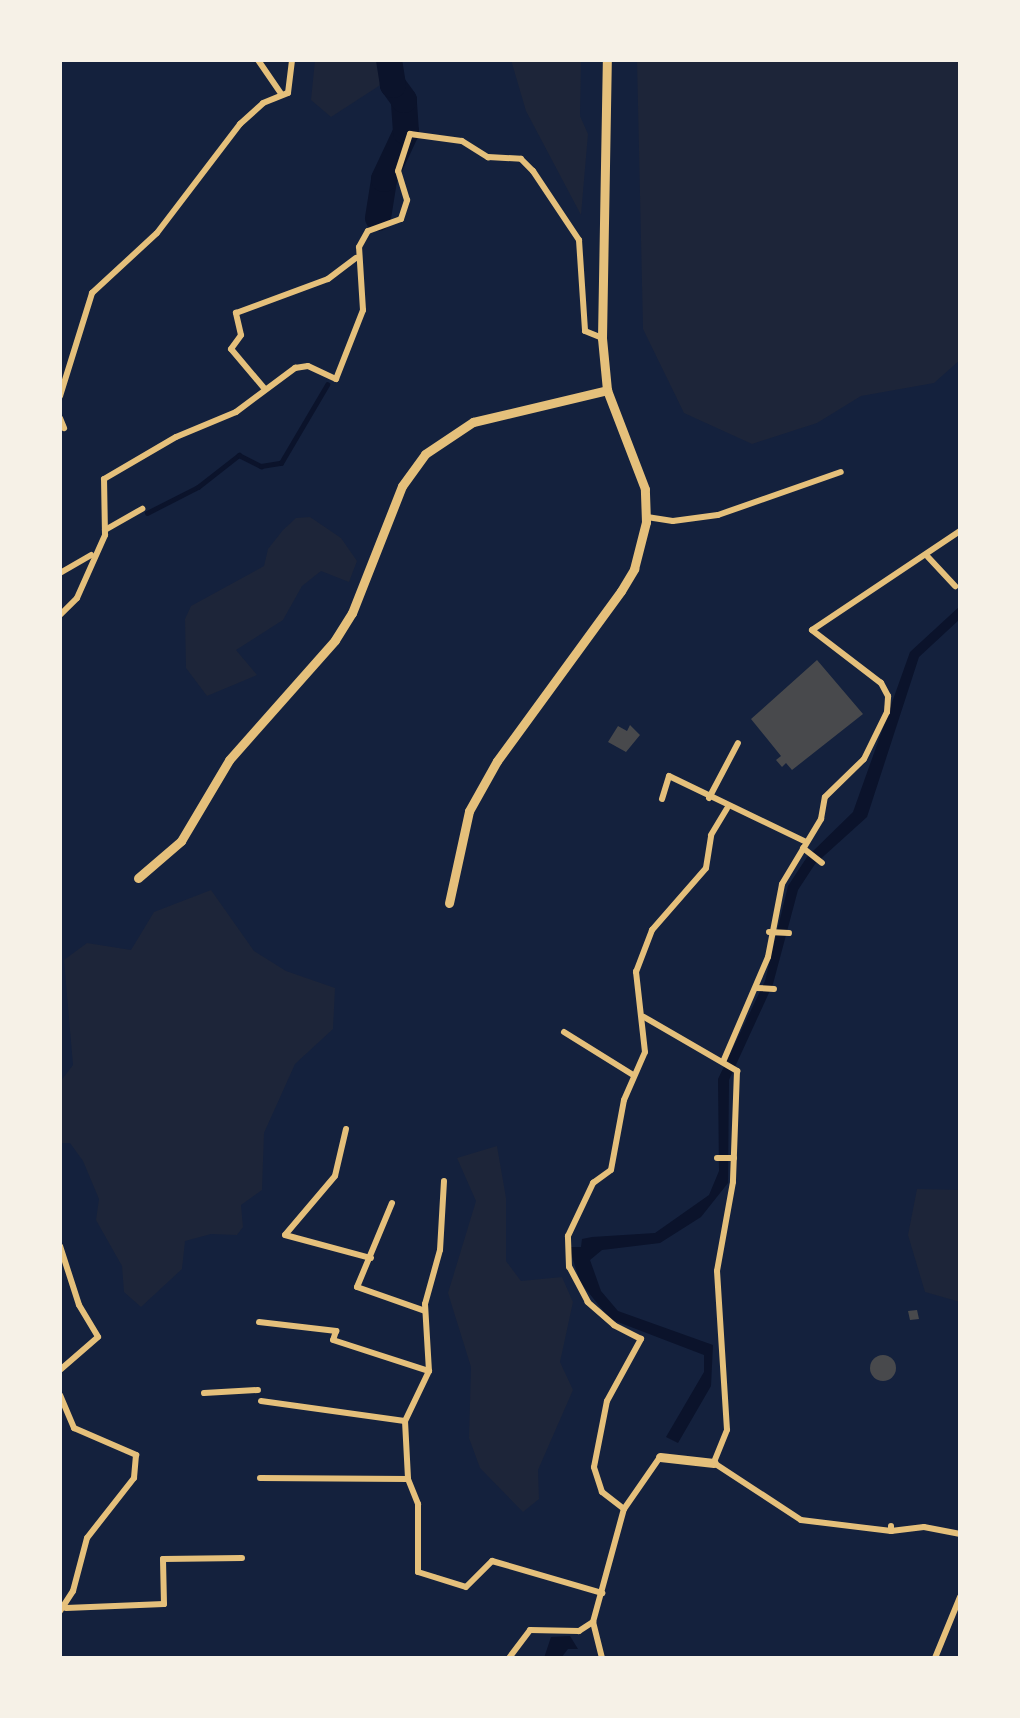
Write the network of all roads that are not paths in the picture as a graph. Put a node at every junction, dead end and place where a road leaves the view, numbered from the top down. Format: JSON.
{"nodes":[{"id":1,"x":258,"y":60,"type":"edge"},
{"id":2,"x":292,"y":60,"type":"edge"},
{"id":3,"x":607,"y":60,"type":"edge"},
{"id":4,"x":282,"y":95,"type":"junction"},
{"id":5,"x":356,"y":258,"type":"junction"},
{"id":6,"x":602,"y":338,"type":"junction"},
{"id":7,"x":264,"y":388,"type":"junction"},
{"id":8,"x":607,"y":390,"type":"junction"},
{"id":9,"x":60,"y":396,"type":"edge"},
{"id":10,"x":60,"y":418,"type":"edge"},
{"id":11,"x":64,"y":428,"type":"dead end"},
{"id":12,"x":841,"y":472,"type":"dead end"},
{"id":13,"x":142,"y":509,"type":"dead end"},
{"id":14,"x":647,"y":517,"type":"junction"},
{"id":15,"x":105,"y":530,"type":"junction"},
{"id":16,"x":960,"y":531,"type":"edge"},
{"id":17,"x":92,"y":555,"type":"junction"},
{"id":18,"x":928,"y":556,"type":"junction"},
{"id":19,"x":60,"y":573,"type":"edge"},
{"id":20,"x":955,"y":586,"type":"dead end"},
{"id":21,"x":60,"y":615,"type":"edge"},
{"id":22,"x":738,"y":743,"type":"dead end"},
{"id":23,"x":709,"y":798,"type":"junction"},
{"id":24,"x":662,"y":799,"type":"dead end"},
{"id":25,"x":727,"y":808,"type":"junction"},
{"id":26,"x":805,"y":845,"type":"junction"},
{"id":27,"x":822,"y":863,"type":"dead end"},
{"id":28,"x":138,"y":878,"type":"dead end"},
{"id":29,"x":449,"y":903,"type":"dead end"},
{"id":30,"x":769,"y":932,"type":"junction"},
{"id":31,"x":789,"y":933,"type":"dead end"},
{"id":32,"x":757,"y":988,"type":"junction"},
{"id":33,"x":774,"y":989,"type":"dead end"},
{"id":34,"x":644,"y":1017,"type":"junction"},
{"id":35,"x":564,"y":1032,"type":"dead end"},
{"id":36,"x":723,"y":1062,"type":"junction"},
{"id":37,"x":633,"y":1076,"type":"junction"},
{"id":38,"x":346,"y":1129,"type":"dead end"},
{"id":39,"x":717,"y":1158,"type":"dead end"},
{"id":40,"x":734,"y":1158,"type":"junction"},
{"id":41,"x":444,"y":1181,"type":"dead end"},
{"id":42,"x":392,"y":1203,"type":"dead end"},
{"id":43,"x":60,"y":1246,"type":"edge"},
{"id":44,"x":371,"y":1257,"type":"junction"},
{"id":45,"x":425,"y":1311,"type":"junction"},
{"id":46,"x":259,"y":1322,"type":"dead end"},
{"id":47,"x":60,"y":1370,"type":"edge"},
{"id":48,"x":429,"y":1371,"type":"junction"},
{"id":49,"x":258,"y":1390,"type":"dead end"},
{"id":50,"x":204,"y":1393,"type":"dead end"},
{"id":51,"x":60,"y":1395,"type":"edge"},
{"id":52,"x":261,"y":1401,"type":"dead end"},
{"id":53,"x":405,"y":1421,"type":"junction"},
{"id":54,"x":660,"y":1457,"type":"joint"},
{"id":55,"x":714,"y":1463,"type":"junction"},
{"id":56,"x":260,"y":1478,"type":"dead end"},
{"id":57,"x":408,"y":1479,"type":"junction"},
{"id":58,"x":624,"y":1509,"type":"junction"},
{"id":59,"x":960,"y":1534,"type":"edge"},
{"id":60,"x":242,"y":1558,"type":"dead end"},
{"id":61,"x":602,"y":1593,"type":"junction"},
{"id":62,"x":960,"y":1598,"type":"edge"},
{"id":63,"x":63,"y":1610,"type":"edge"},
{"id":64,"x":593,"y":1622,"type":"junction"},
{"id":65,"x":509,"y":1658,"type":"edge"},
{"id":66,"x":602,"y":1658,"type":"edge"},
{"id":67,"x":935,"y":1658,"type":"edge"}],
"edges":[{"from":1,"to":4,"type":"street"},
{"from":2,"to":4,"type":"street"},
{"from":3,"to":6,"type":"street"},
{"from":4,"to":9,"type":"street"},
{"from":5,"to":6,"type":"street"},
{"from":5,"to":7,"type":"street"},
{"from":5,"to":7,"type":"street"},
{"from":6,"to":8,"type":"street"},
{"from":7,"to":15,"type":"street"},
{"from":8,"to":14,"type":"street"},
{"from":8,"to":28,"type":"street"},
{"from":10,"to":11,"type":"street"},
{"from":12,"to":14,"type":"street"},
{"from":13,"to":15,"type":"street"},
{"from":14,"to":29,"type":"street"},
{"from":15,"to":17,"type":"street"},
{"from":16,"to":18,"type":"street"},
{"from":17,"to":19,"type":"street"},
{"from":17,"to":21,"type":"street"},
{"from":18,"to":20,"type":"street"},
{"from":18,"to":26,"type":"street"},
{"from":22,"to":23,"type":"street"},
{"from":23,"to":24,"type":"street"},
{"from":23,"to":25,"type":"street"},
{"from":25,"to":26,"type":"street"},
{"from":25,"to":34,"type":"street"},
{"from":26,"to":27,"type":"street"},
{"from":26,"to":30,"type":"street"},
{"from":30,"to":31,"type":"street"},
{"from":30,"to":32,"type":"street"},
{"from":32,"to":33,"type":"street"},
{"from":32,"to":36,"type":"street"},
{"from":34,"to":36,"type":"street"},
{"from":34,"to":37,"type":"street"},
{"from":35,"to":37,"type":"street"},
{"from":36,"to":40,"type":"street"},
{"from":37,"to":58,"type":"street"},
{"from":38,"to":44,"type":"street"},
{"from":39,"to":40,"type":"street"},
{"from":40,"to":55,"type":"street"},
{"from":41,"to":45,"type":"street"},
{"from":42,"to":44,"type":"street"},
{"from":43,"to":47,"type":"street"},
{"from":44,"to":45,"type":"street"},
{"from":45,"to":48,"type":"street"},
{"from":46,"to":48,"type":"street"},
{"from":48,"to":53,"type":"street"},
{"from":49,"to":50,"type":"street"},
{"from":51,"to":63,"type":"street"},
{"from":52,"to":53,"type":"street"},
{"from":53,"to":57,"type":"street"},
{"from":54,"to":55,"type":"street"},
{"from":54,"to":58,"type":"street"},
{"from":55,"to":59,"type":"street"},
{"from":56,"to":57,"type":"street"},
{"from":57,"to":61,"type":"street"},
{"from":58,"to":61,"type":"street"},
{"from":60,"to":63,"type":"street"},
{"from":61,"to":64,"type":"street"},
{"from":62,"to":67,"type":"street"},
{"from":64,"to":65,"type":"street"},
{"from":64,"to":66,"type":"street"}]}
